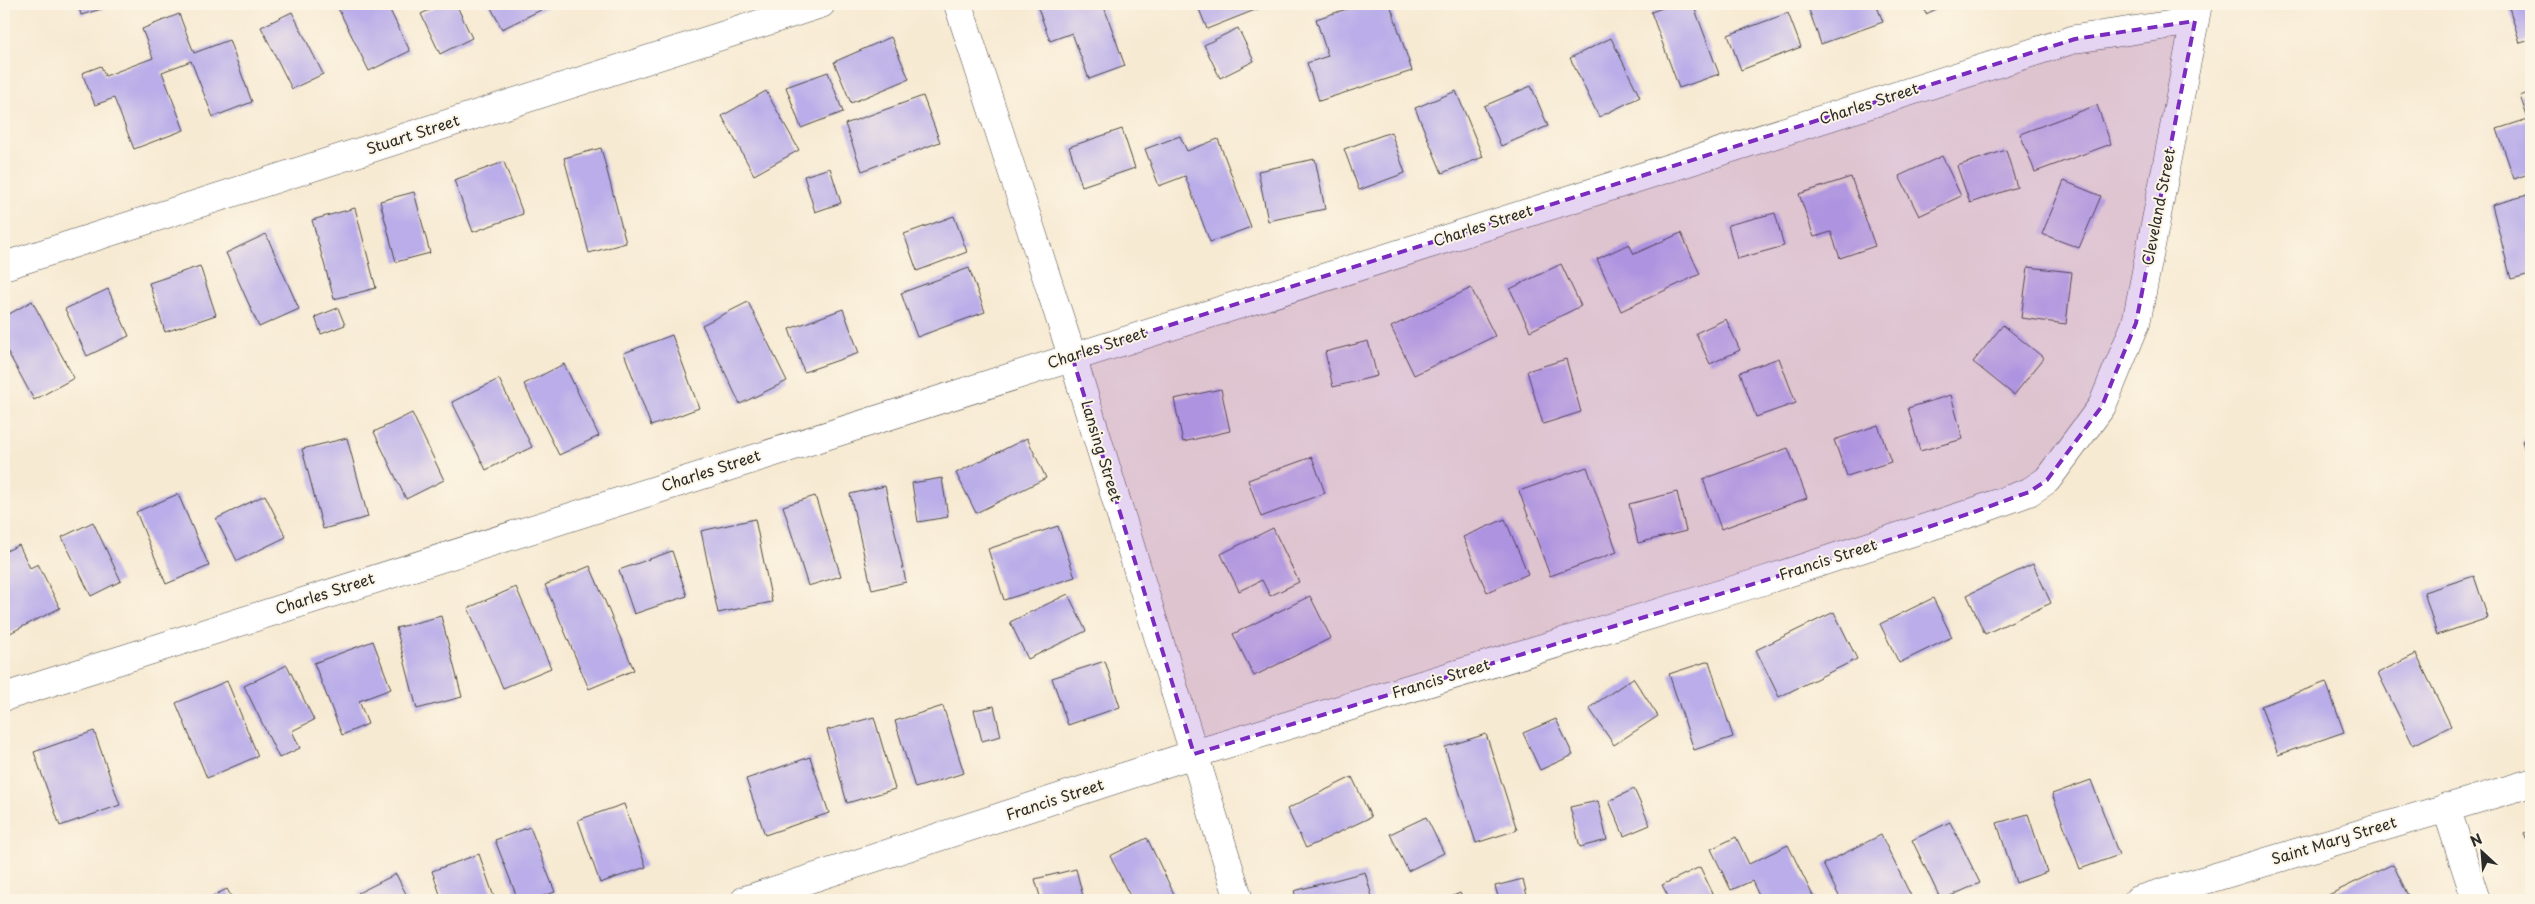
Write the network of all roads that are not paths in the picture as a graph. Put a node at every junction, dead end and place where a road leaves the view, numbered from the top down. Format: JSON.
{"nodes":[{"id":1,"x":821,"y":4,"type":"edge"},
{"id":2,"x":958,"y":4,"type":"edge"},
{"id":3,"x":2197,"y":12,"type":"edge"},
{"id":4,"x":4,"y":266,"type":"edge"},
{"id":5,"x":1072,"y":356,"type":"junction"},
{"id":6,"x":2102,"y":406,"type":"joint"},
{"id":7,"x":4,"y":697,"type":"edge"},
{"id":8,"x":1194,"y":754,"type":"junction"},
{"id":9,"x":2531,"y":783,"type":"edge"},
{"id":10,"x":2446,"y":807,"type":"junction"},
{"id":11,"x":745,"y":900,"type":"edge"},
{"id":12,"x":1239,"y":900,"type":"edge"},
{"id":13,"x":2138,"y":900,"type":"edge"},
{"id":14,"x":2476,"y":900,"type":"edge"}],
"edges":[{"from":1,"to":4,"type":"street","name":"Stuart Street"},
{"from":2,"to":5,"type":"street","name":"Lansing Street"},
{"from":3,"to":5,"type":"street","name":"Charles Street"},
{"from":3,"to":6,"type":"street","name":"Cleveland Street"},
{"from":5,"to":7,"type":"street","name":"Charles Street"},
{"from":5,"to":8,"type":"street","name":"Lansing Street"},
{"from":6,"to":8,"type":"street","name":"Francis Street"},
{"from":8,"to":11,"type":"street","name":"Francis Street"},
{"from":8,"to":12,"type":"street","name":"Lansing Street"},
{"from":9,"to":10,"type":"street","name":"Saint Mary Street"},
{"from":10,"to":13,"type":"street","name":"Saint Mary Street"},
{"from":10,"to":14,"type":"street"}]}
